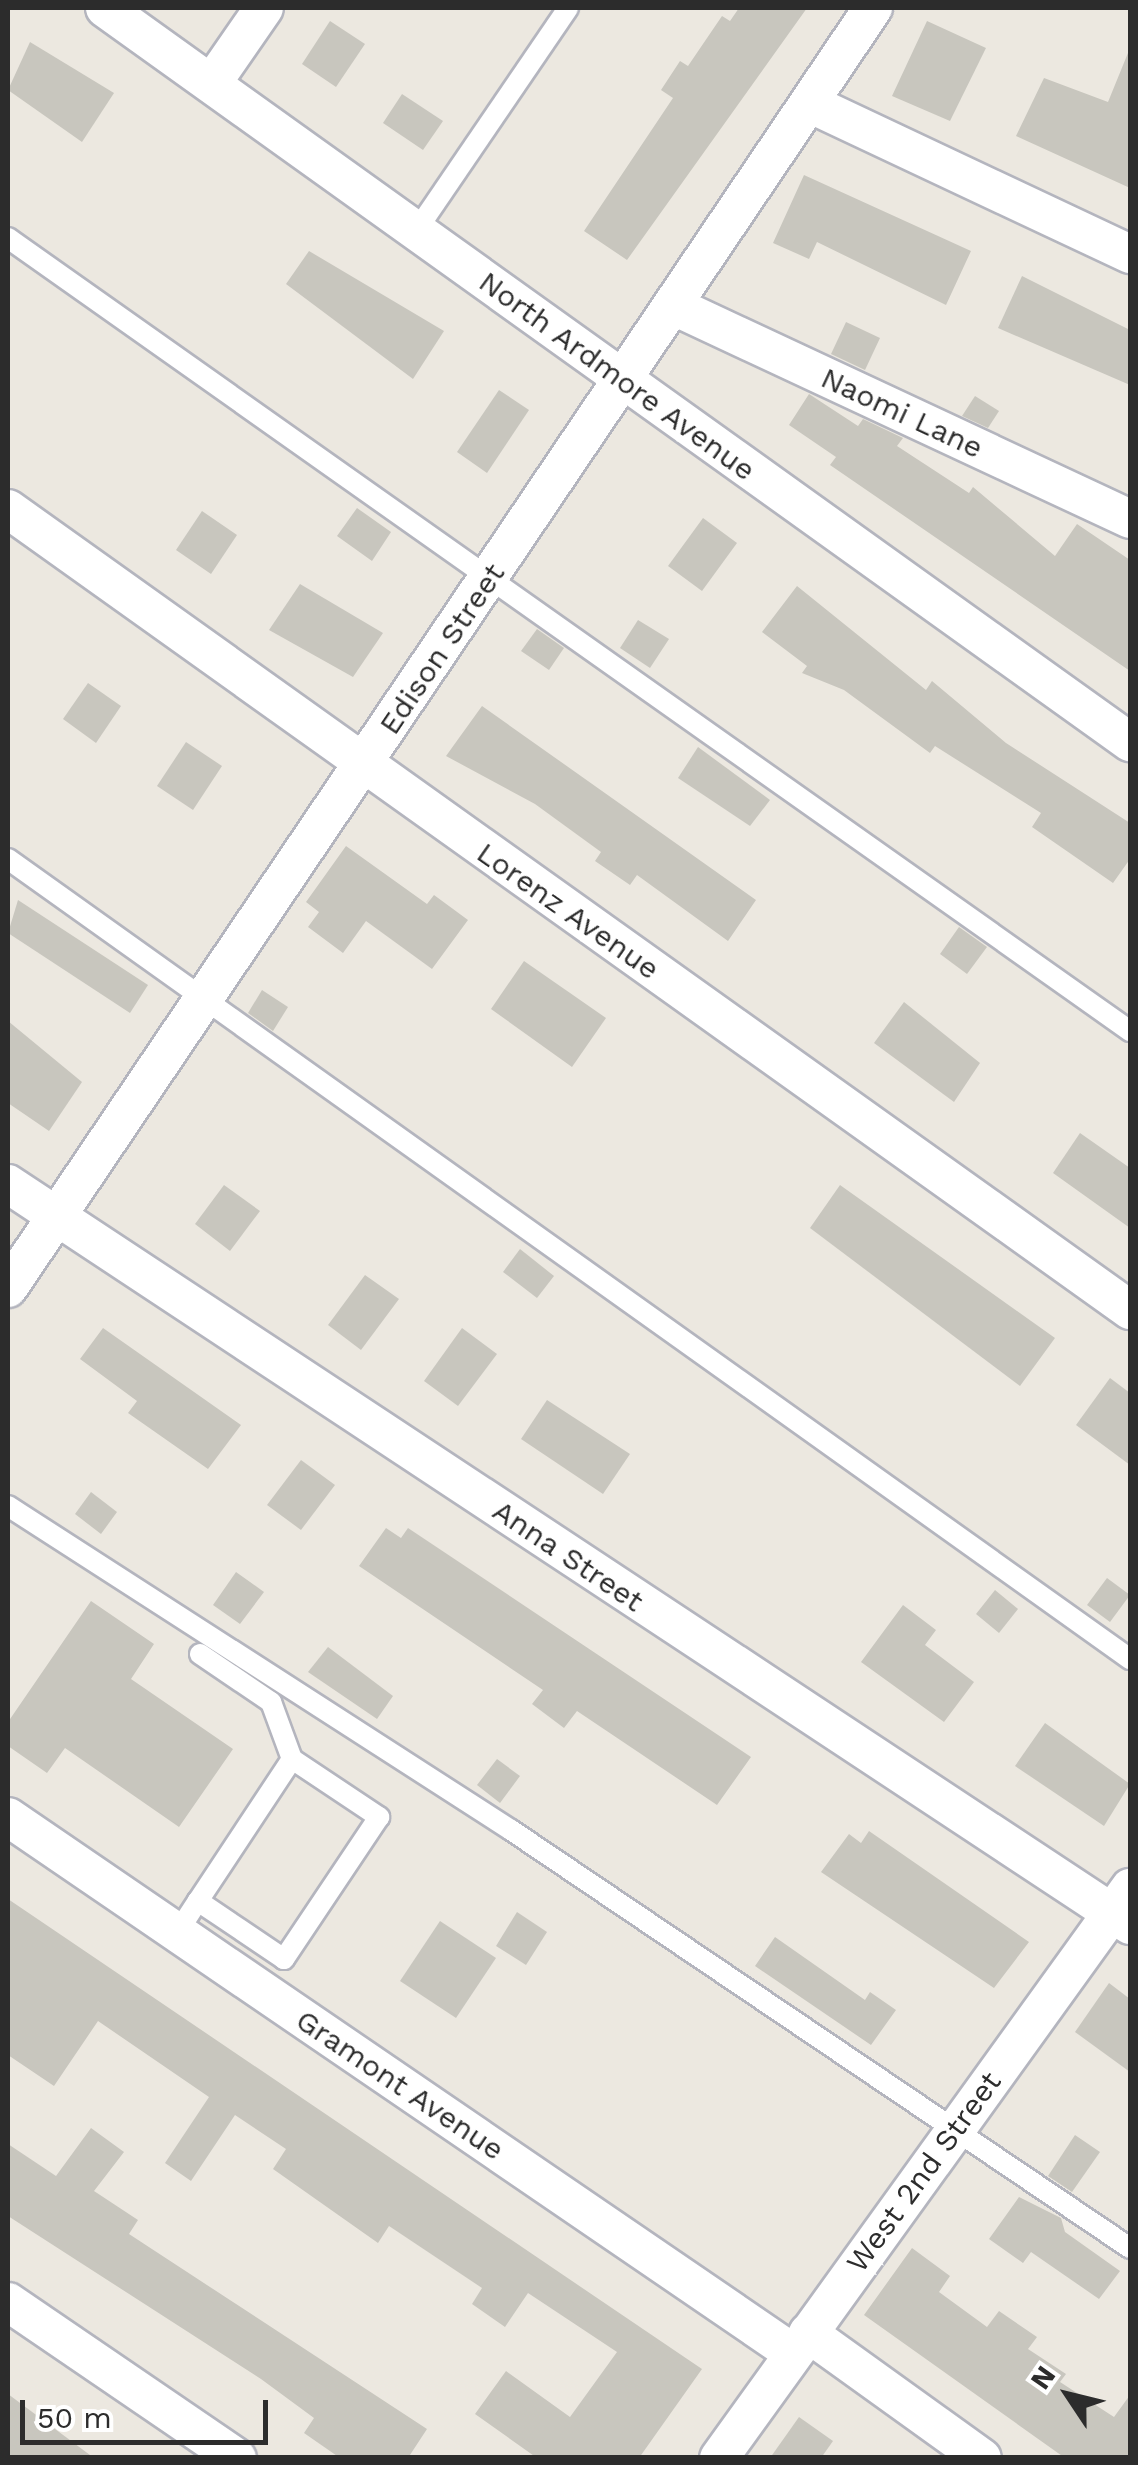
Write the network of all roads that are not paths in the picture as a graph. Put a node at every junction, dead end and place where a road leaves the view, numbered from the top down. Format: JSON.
{"nodes":[{"id":1,"x":106,"y":8,"type":"edge"},
{"id":2,"x":264,"y":8,"type":"edge"},
{"id":3,"x":568,"y":8,"type":"edge"},
{"id":4,"x":873,"y":8,"type":"edge"},
{"id":5,"x":212,"y":84,"type":"junction"},
{"id":6,"x":810,"y":103,"type":"junction"},
{"id":7,"x":416,"y":231,"type":"junction"},
{"id":8,"x":8,"y":238,"type":"edge"},
{"id":9,"x":1130,"y":254,"type":"edge"},
{"id":10,"x":674,"y":306,"type":"junction"},
{"id":11,"x":623,"y":381,"type":"junction"},
{"id":12,"x":8,"y":509,"type":"edge"},
{"id":13,"x":1130,"y":519,"type":"edge"},
{"id":14,"x":490,"y":577,"type":"junction"},
{"id":15,"x":1130,"y":742,"type":"edge"},
{"id":16,"x":363,"y":764,"type":"junction"},
{"id":17,"x":8,"y":859,"type":"edge"},
{"id":18,"x":204,"y":998,"type":"junction"},
{"id":19,"x":1130,"y":1031,"type":"edge"},
{"id":20,"x":8,"y":1184,"type":"edge"},
{"id":21,"x":56,"y":1217,"type":"junction"},
{"id":22,"x":8,"y":1288,"type":"edge"},
{"id":23,"x":1130,"y":1310,"type":"edge"},
{"id":24,"x":8,"y":1506,"type":"edge"},
{"id":25,"x":200,"y":1654,"type":"dead end"},
{"id":26,"x":1130,"y":1659,"type":"edge"},
{"id":27,"x":292,"y":1759,"type":"junction"},
{"id":28,"x":8,"y":1817,"type":"edge"},
{"id":29,"x":1125,"y":1908,"type":"edge"},
{"id":30,"x":188,"y":1917,"type":"junction"},
{"id":31,"x":958,"y":2126,"type":"junction"},
{"id":32,"x":1130,"y":2248,"type":"edge"},
{"id":33,"x":8,"y":2302,"type":"edge"},
{"id":34,"x":801,"y":2343,"type":"junction"},
{"id":35,"x":238,"y":2458,"type":"edge"},
{"id":36,"x":719,"y":2458,"type":"edge"},
{"id":37,"x":982,"y":2458,"type":"edge"}],
"edges":[{"from":1,"to":5,"type":"street","name":"North Ardmore Avenue"},
{"from":2,"to":5,"type":"street"},
{"from":3,"to":7,"type":"lane"},
{"from":4,"to":6,"type":"street","name":"Edison Street"},
{"from":5,"to":7,"type":"street","name":"North Ardmore Avenue"},
{"from":6,"to":9,"type":"street"},
{"from":6,"to":10,"type":"street","name":"Edison Street"},
{"from":7,"to":11,"type":"street","name":"North Ardmore Avenue"},
{"from":8,"to":14,"type":"lane"},
{"from":10,"to":11,"type":"street","name":"Edison Street"},
{"from":10,"to":13,"type":"street","name":"Naomi Lane"},
{"from":11,"to":14,"type":"street","name":"Edison Street"},
{"from":11,"to":15,"type":"street","name":"North Ardmore Avenue"},
{"from":12,"to":16,"type":"street","name":"Lorenz Avenue"},
{"from":14,"to":16,"type":"street","name":"Edison Street"},
{"from":14,"to":19,"type":"lane"},
{"from":16,"to":18,"type":"street","name":"Edison Street"},
{"from":16,"to":23,"type":"street","name":"Lorenz Avenue"},
{"from":17,"to":18,"type":"lane"},
{"from":18,"to":21,"type":"street","name":"Edison Street"},
{"from":18,"to":26,"type":"lane"},
{"from":20,"to":21,"type":"street","name":"Anna Street"},
{"from":21,"to":22,"type":"street","name":"Edison Street"},
{"from":21,"to":29,"type":"street","name":"Anna Street"},
{"from":24,"to":31,"type":"lane"},
{"from":25,"to":27,"type":"lane"},
{"from":27,"to":30,"type":"lane"},
{"from":27,"to":30,"type":"lane"},
{"from":28,"to":30,"type":"street","name":"Gramont Avenue"},
{"from":29,"to":31,"type":"street","name":"West 2nd Street"},
{"from":30,"to":34,"type":"street","name":"Gramont Avenue"},
{"from":31,"to":32,"type":"lane"},
{"from":31,"to":34,"type":"street","name":"West 2nd Street"},
{"from":33,"to":35,"type":"street"},
{"from":34,"to":36,"type":"street","name":"West 2nd Street"},
{"from":34,"to":37,"type":"street","name":"Gramont Avenue"}]}
